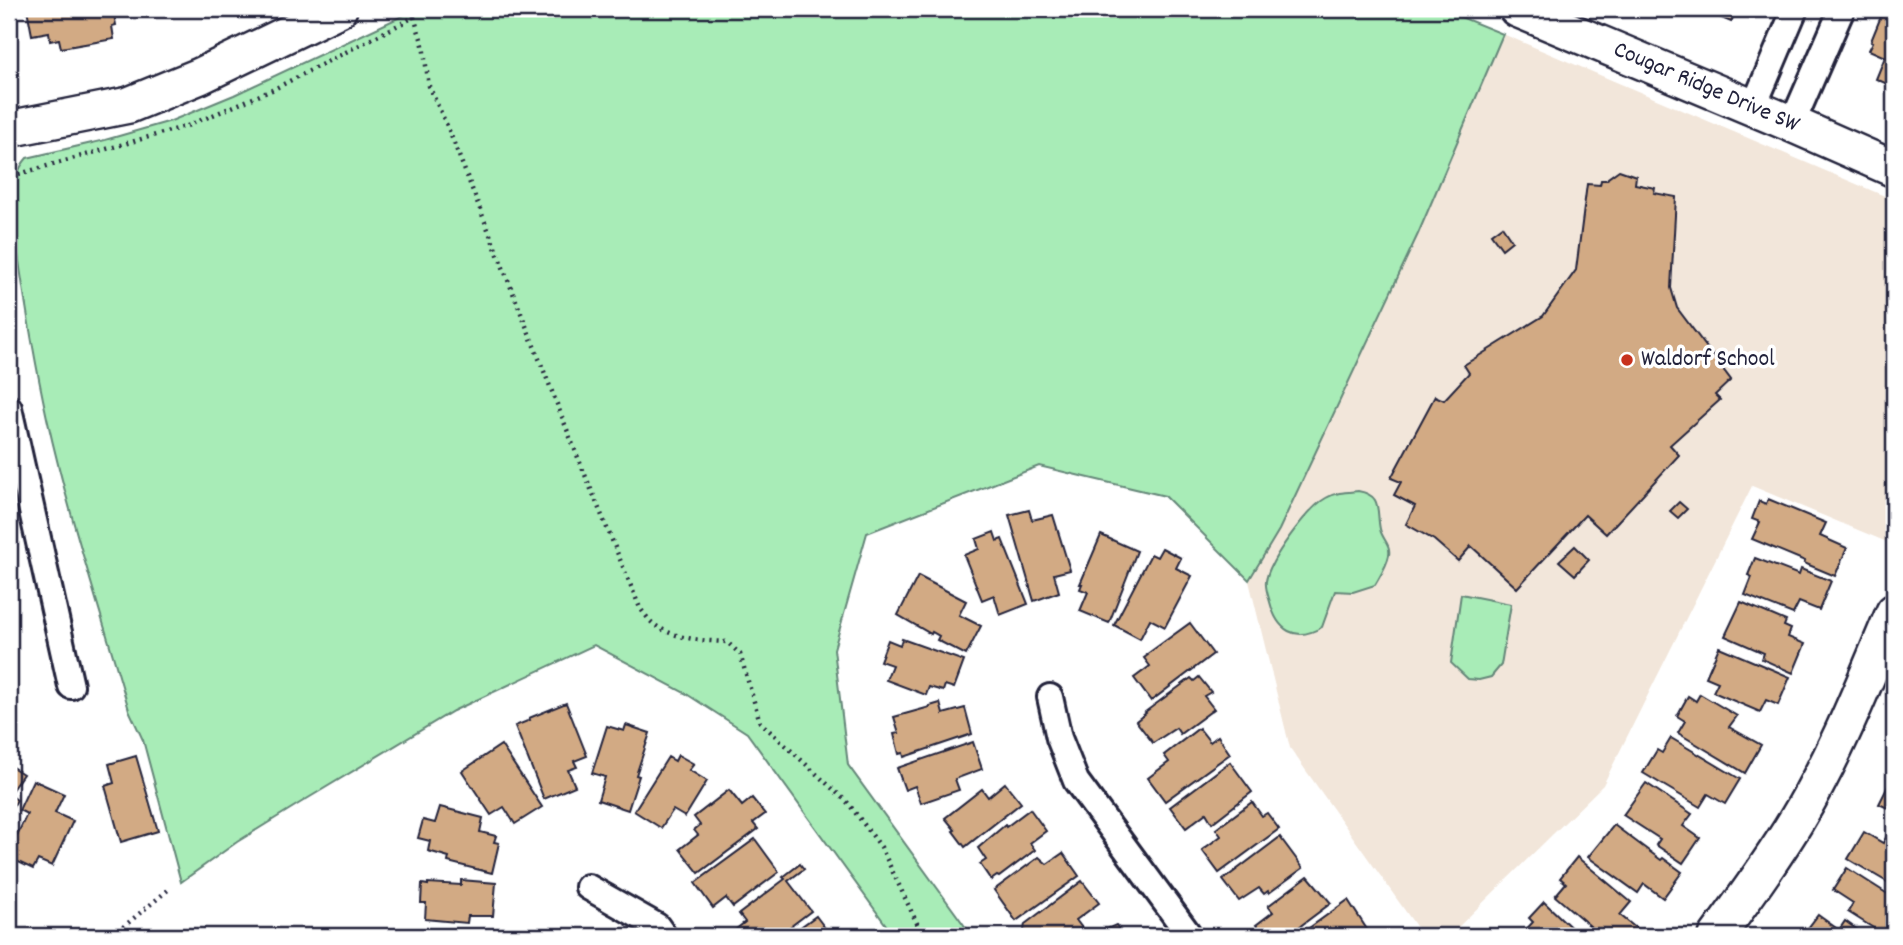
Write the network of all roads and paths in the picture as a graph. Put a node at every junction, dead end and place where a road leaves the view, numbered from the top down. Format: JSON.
{"nodes":[{"id":1,"x":339,"y":9,"type":"edge"},
{"id":2,"x":411,"y":9,"type":"edge"},
{"id":3,"x":1517,"y":9,"type":"edge"},
{"id":4,"x":1795,"y":9,"type":"edge"},
{"id":5,"x":1842,"y":9,"type":"edge"},
{"id":6,"x":414,"y":17,"type":"junction"},
{"id":7,"x":1753,"y":108,"type":"junction"},
{"id":8,"x":1792,"y":124,"type":"junction"},
{"id":9,"x":9,"y":129,"type":"edge"},
{"id":10,"x":1894,"y":169,"type":"edge"},
{"id":11,"x":12,"y":176,"type":"dead end"},
{"id":12,"x":9,"y":408,"type":"edge"},
{"id":13,"x":1894,"y":612,"type":"edge"},
{"id":14,"x":71,"y":686,"type":"dead end"},
{"id":15,"x":1050,"y":697,"type":"dead end"},
{"id":16,"x":588,"y":887,"type":"dead end"},
{"id":17,"x":168,"y":890,"type":"dead end"},
{"id":18,"x":112,"y":936,"type":"edge"},
{"id":19,"x":664,"y":936,"type":"edge"},
{"id":20,"x":923,"y":936,"type":"edge"},
{"id":21,"x":1190,"y":936,"type":"edge"},
{"id":22,"x":1717,"y":936,"type":"edge"}],
"edges":[{"from":1,"to":9,"type":"street"},
{"from":2,"to":6,"type":"path"},
{"from":3,"to":7,"type":"street","name":"Cougar Ridge Drive SW"},
{"from":4,"to":7,"type":"street"},
{"from":5,"to":8,"type":"street"},
{"from":6,"to":11,"type":"path"},
{"from":6,"to":20,"type":"path"},
{"from":7,"to":8,"type":"street","name":"Cougar Ridge Drive SW"},
{"from":8,"to":10,"type":"street","name":"Cougar Ridge Drive SW"},
{"from":12,"to":14,"type":"street"},
{"from":13,"to":22,"type":"street"},
{"from":15,"to":21,"type":"street"},
{"from":16,"to":19,"type":"street"},
{"from":17,"to":18,"type":"path"}]}
